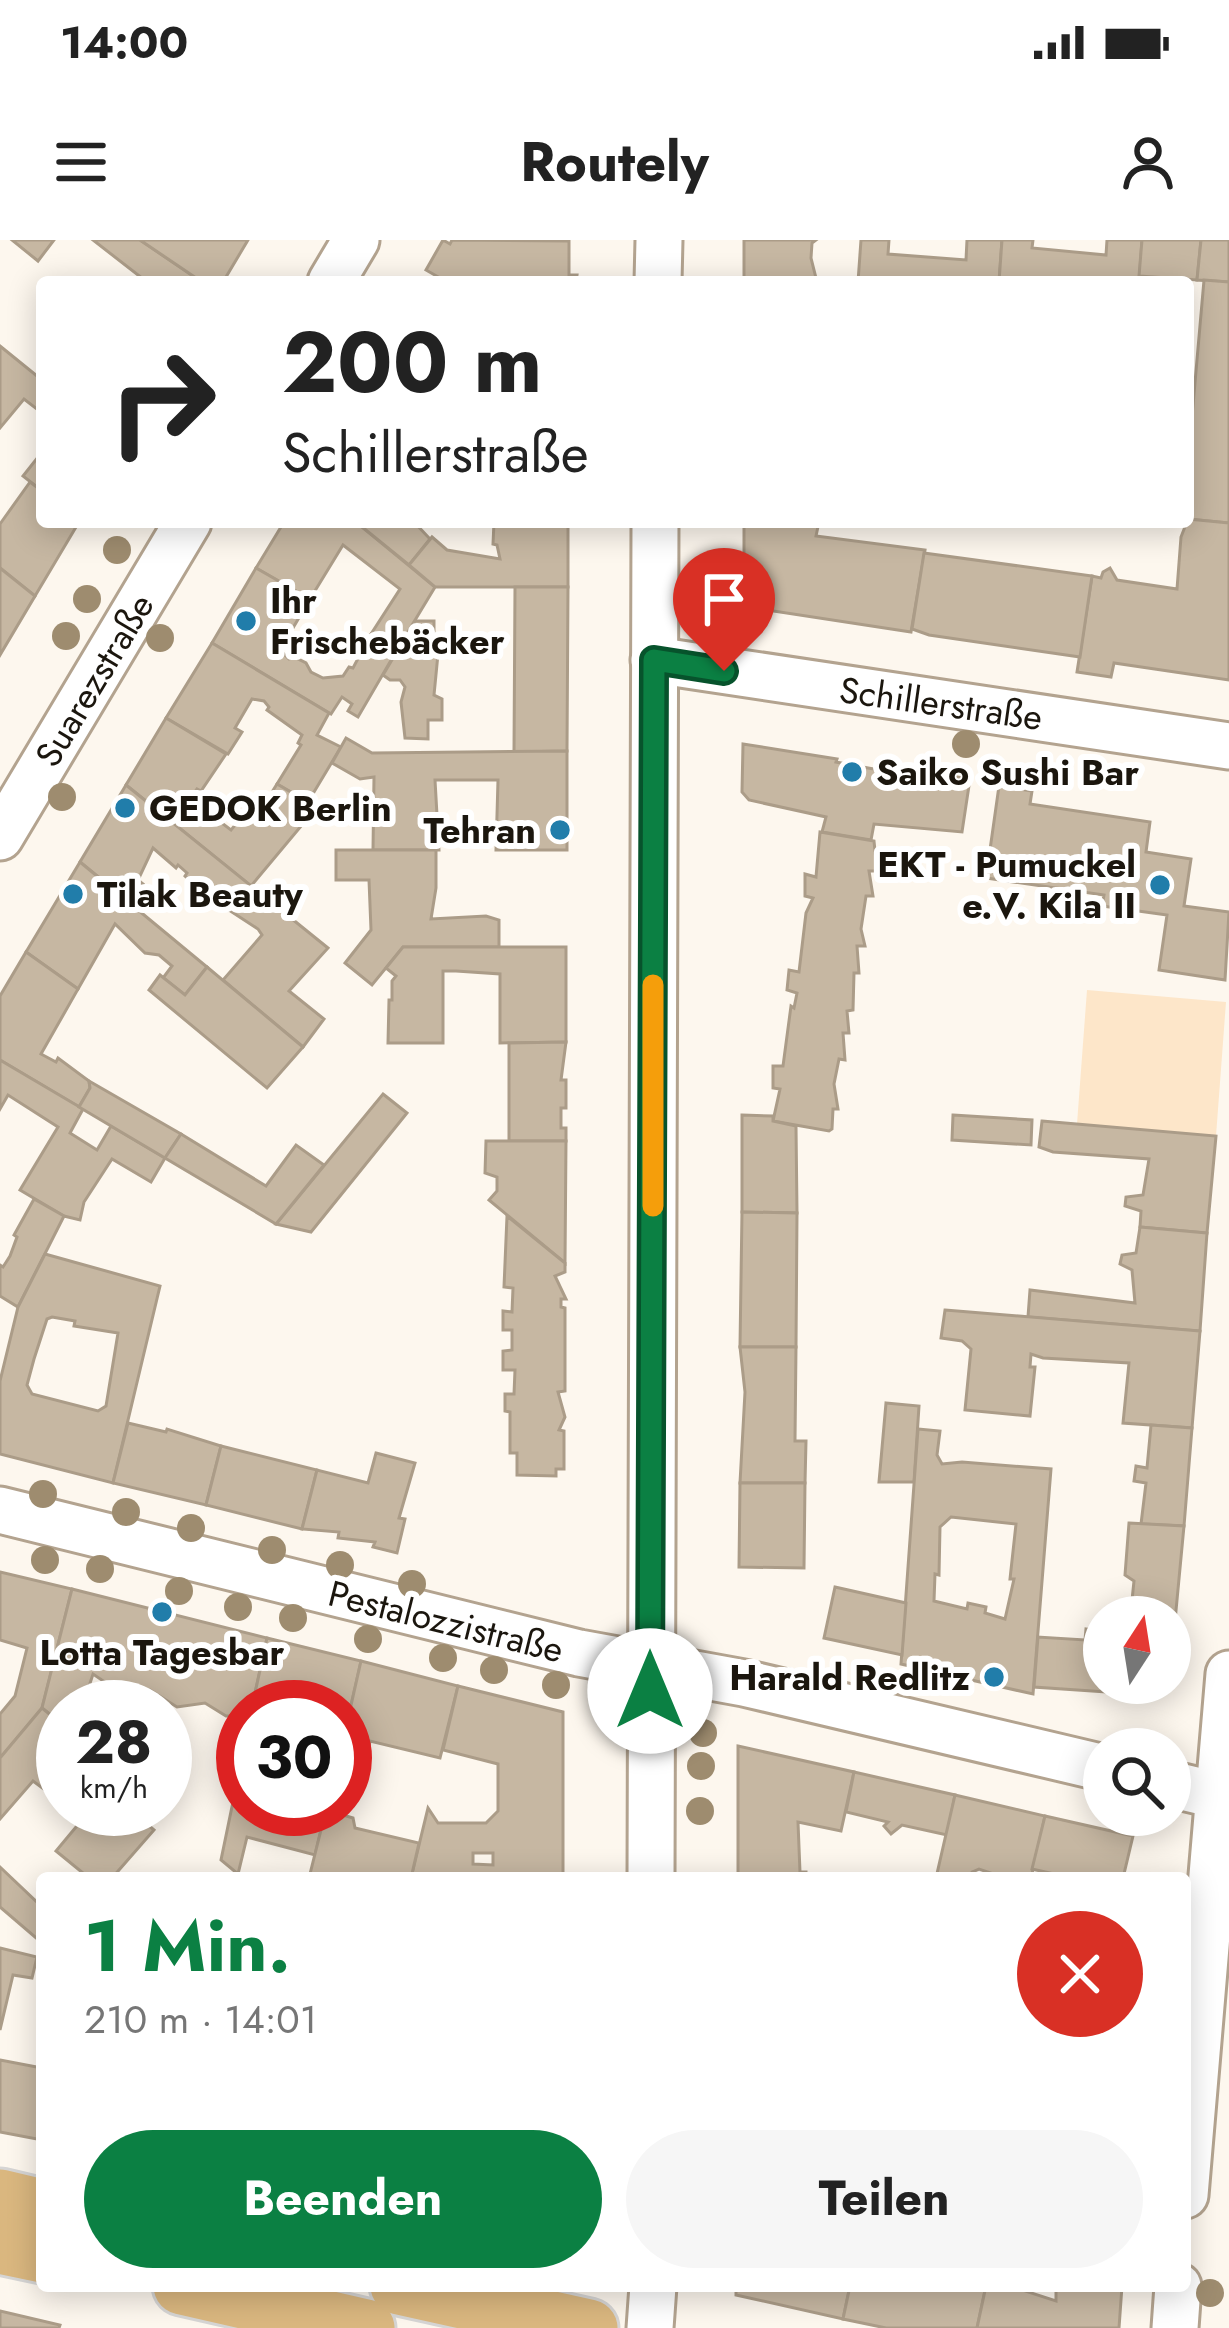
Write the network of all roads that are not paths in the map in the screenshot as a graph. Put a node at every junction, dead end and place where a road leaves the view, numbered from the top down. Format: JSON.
{"nodes":[{"id":1,"x":356,"y":240,"type":"edge"},
{"id":2,"x":659,"y":240,"type":"edge"},
{"id":3,"x":335,"y":276,"type":"edge"},
{"id":4,"x":658,"y":276,"type":"edge"},
{"id":5,"x":184,"y":528,"type":"edge"},
{"id":6,"x":655,"y":528,"type":"edge"},
{"id":7,"x":654,"y":660,"type":"junction"},
{"id":8,"x":1229,"y":746,"type":"edge"},
{"id":9,"x":0,"y":837,"type":"edge"},
{"id":10,"x":0,"y":1510,"type":"edge"},
{"id":11,"x":650,"y":1666,"type":"junction"},
{"id":12,"x":1229,"y":1674,"type":"edge"},
{"id":13,"x":1083,"y":1763,"type":"edge"},
{"id":14,"x":1191,"y":1789,"type":"edge"},
{"id":15,"x":1224,"y":1797,"type":"edge"},
{"id":16,"x":651,"y":1872,"type":"edge"},
{"id":17,"x":1191,"y":2133,"type":"edge"},
{"id":18,"x":0,"y":2198,"type":"edge"},
{"id":19,"x":36,"y":2206,"type":"edge"},
{"id":20,"x":0,"y":2245,"type":"edge"},
{"id":21,"x":36,"y":2253,"type":"edge"},
{"id":22,"x":208,"y":2292,"type":"edge"},
{"id":23,"x":415,"y":2292,"type":"edge"},
{"id":24,"x":653,"y":2292,"type":"edge"},
{"id":25,"x":1177,"y":2292,"type":"edge"},
{"id":26,"x":479,"y":2316,"type":"edge"},
{"id":27,"x":366,"y":2328,"type":"edge"},
{"id":28,"x":589,"y":2328,"type":"edge"},
{"id":29,"x":650,"y":2328,"type":"edge"},
{"id":30,"x":1174,"y":2328,"type":"edge"}],
"edges":[{"from":1,"to":3,"type":"street"},
{"from":2,"to":4,"type":"street"},
{"from":5,"to":9,"type":"street","name":"Suarezstraße"},
{"from":6,"to":7,"type":"street"},
{"from":7,"to":8,"type":"street","name":"Schillerstraße"},
{"from":7,"to":11,"type":"street"},
{"from":10,"to":11,"type":"street","name":"Pestalozzistraße"},
{"from":11,"to":13,"type":"street","name":"Pestalozzistraße"},
{"from":11,"to":16,"type":"street"},
{"from":12,"to":15,"type":"street"},
{"from":14,"to":15,"type":"street"},
{"from":15,"to":17,"type":"street"},
{"from":18,"to":19,"type":"main road"},
{"from":20,"to":21,"type":"main road"},
{"from":22,"to":27,"type":"main road"},
{"from":23,"to":26,"type":"main road"},
{"from":24,"to":29,"type":"street"},
{"from":25,"to":30,"type":"street"},
{"from":26,"to":28,"type":"main road"}]}
